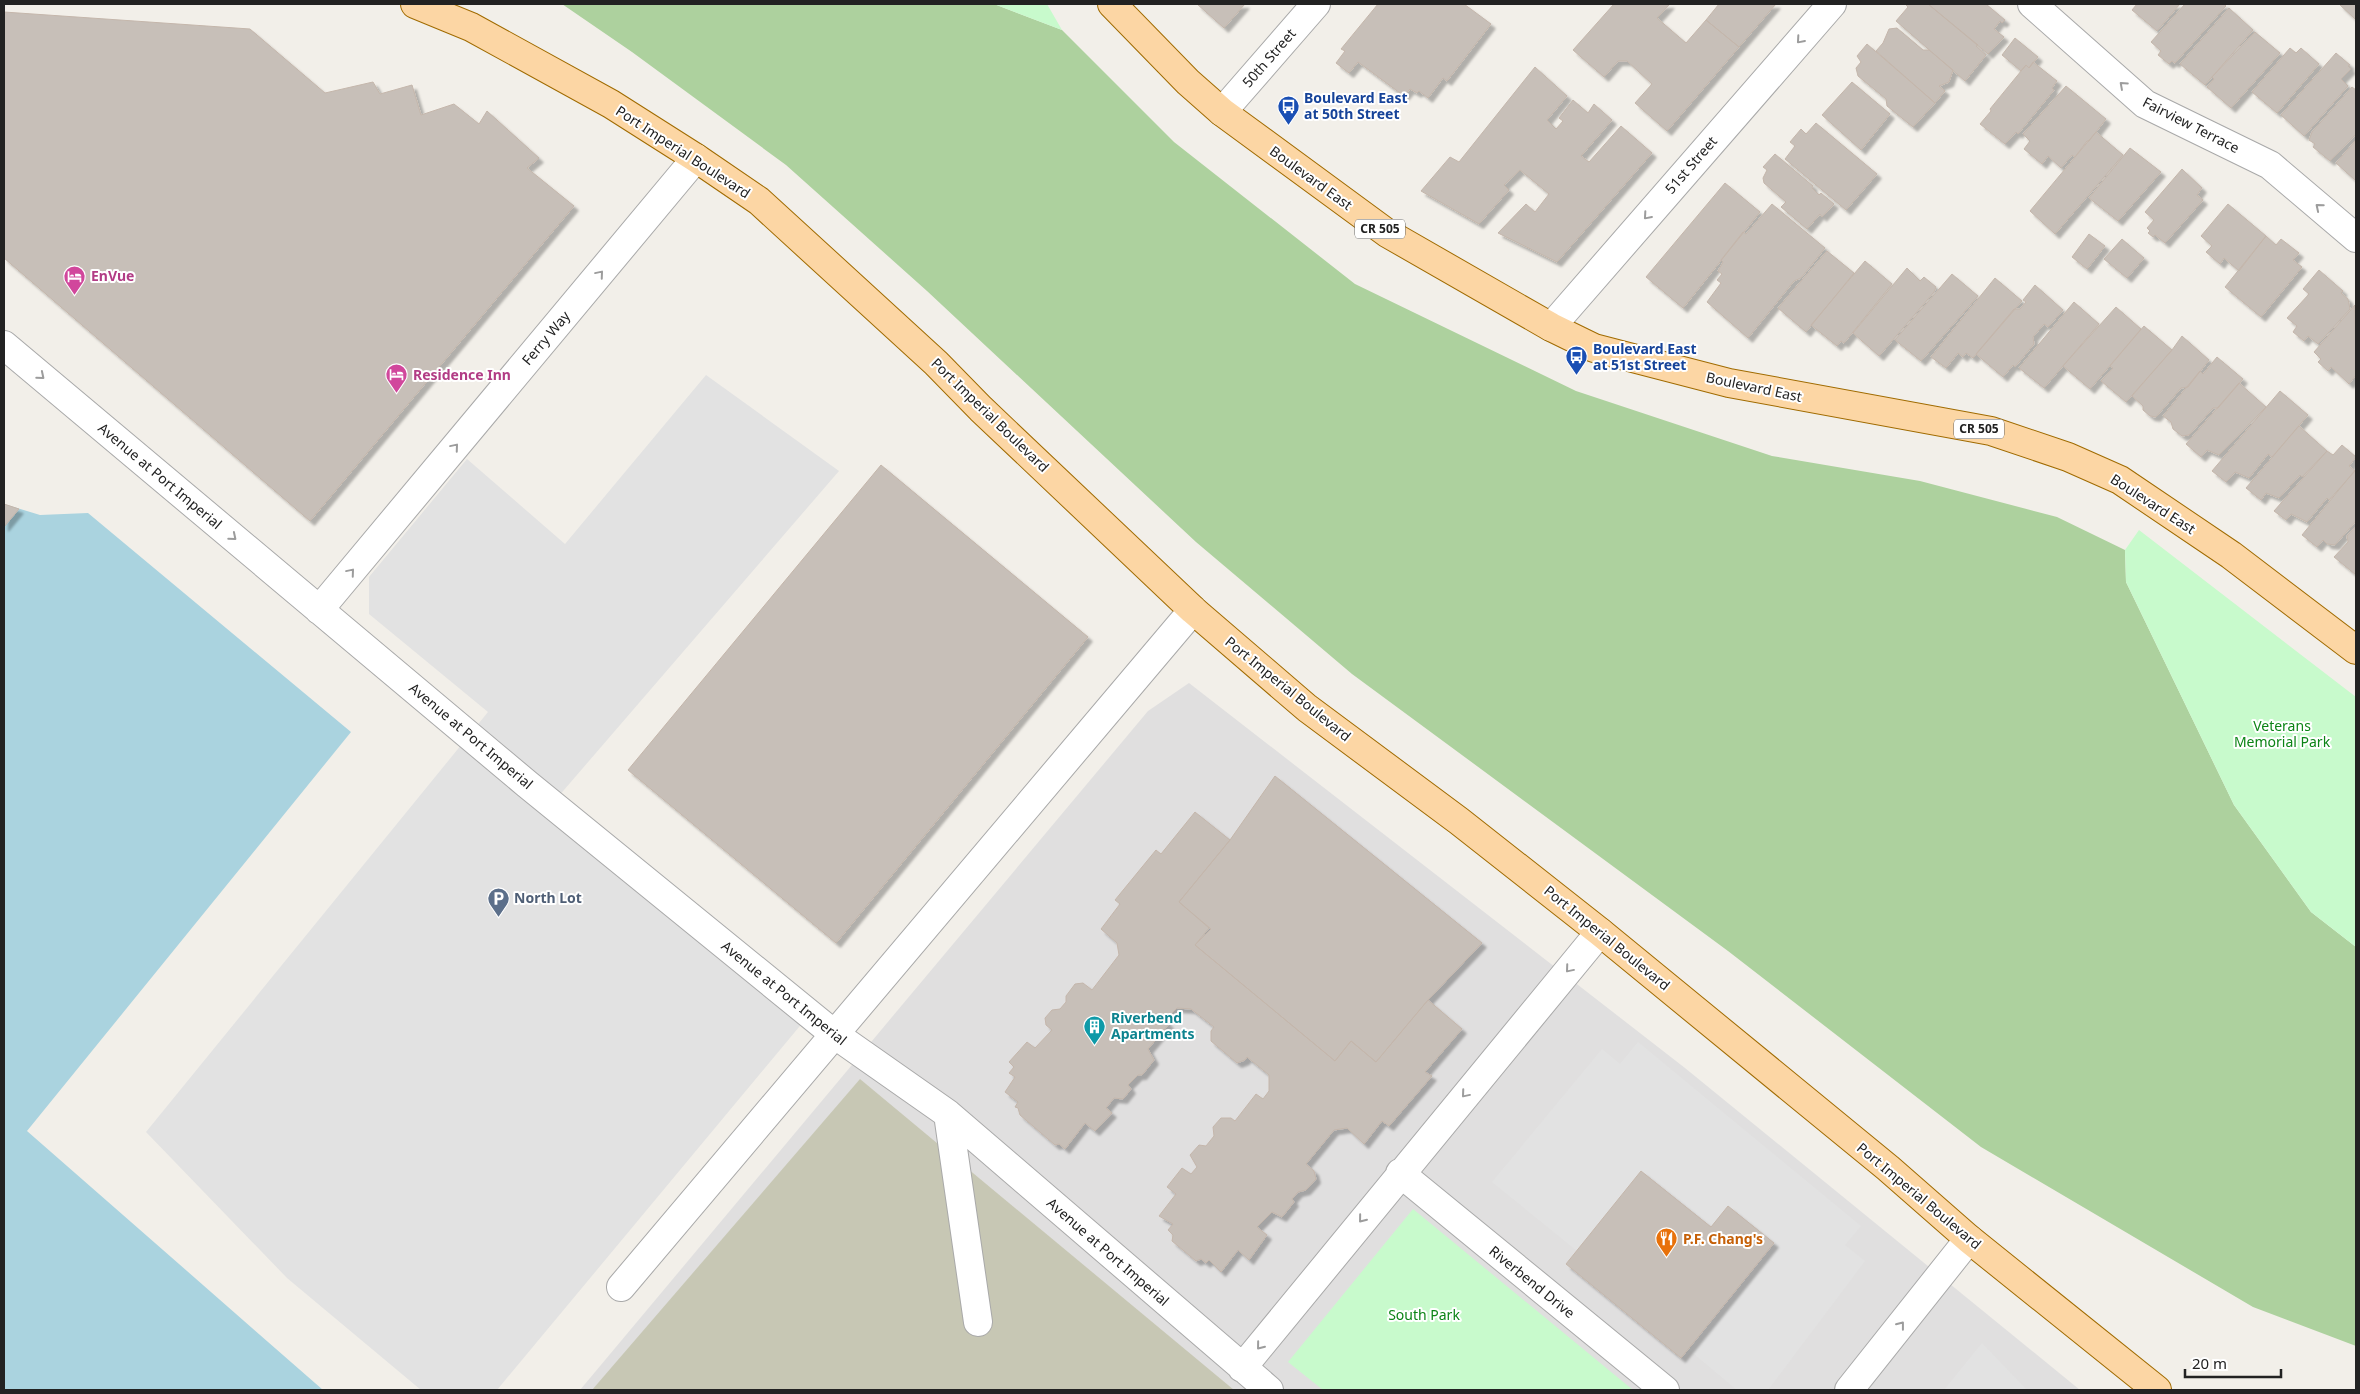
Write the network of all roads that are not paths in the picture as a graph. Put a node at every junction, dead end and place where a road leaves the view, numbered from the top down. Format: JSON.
{"nodes":[{"id":1,"x":415,"y":4,"type":"edge"},
{"id":2,"x":1112,"y":4,"type":"edge"},
{"id":3,"x":1316,"y":4,"type":"edge"},
{"id":4,"x":1832,"y":4,"type":"edge"},
{"id":5,"x":2032,"y":4,"type":"edge"},
{"id":6,"x":1222,"y":112,"type":"junction"},
{"id":7,"x":696,"y":158,"type":"junction"},
{"id":8,"x":2356,"y":238,"type":"edge"},
{"id":9,"x":1551,"y":327,"type":"junction"},
{"id":10,"x":4,"y":345,"type":"edge"},
{"id":11,"x":320,"y":610,"type":"junction"},
{"id":12,"x":1193,"y":610,"type":"junction"},
{"id":13,"x":2356,"y":650,"type":"edge"},
{"id":14,"x":1600,"y":932,"type":"junction"},
{"id":15,"x":834,"y":1034,"type":"junction"},
{"id":16,"x":948,"y":1114,"type":"junction"},
{"id":17,"x":1400,"y":1173,"type":"junction"},
{"id":18,"x":1969,"y":1239,"type":"junction"},
{"id":19,"x":621,"y":1287,"type":"dead end"},
{"id":20,"x":978,"y":1322,"type":"dead end"},
{"id":21,"x":1242,"y":1368,"type":"junction"},
{"id":22,"x":1269,"y":1390,"type":"edge"},
{"id":23,"x":1665,"y":1390,"type":"edge"},
{"id":24,"x":1849,"y":1390,"type":"edge"},
{"id":25,"x":2157,"y":1390,"type":"edge"}],
"edges":[{"from":1,"to":7,"type":"main road","name":"Port Imperial Boulevard"},
{"from":2,"to":6,"type":"main road","name":"Boulevard East","number":"CR 505"},
{"from":3,"to":6,"type":"street","name":"50th Street"},
{"from":4,"to":9,"type":"street","name":"51st Street","one_way":true},
{"from":8,"to":5,"type":"street","name":"Fairview Terrace","one_way":true},
{"from":6,"to":9,"type":"main road","name":"Boulevard East","number":"CR 505"},
{"from":11,"to":7,"type":"street","name":"Ferry Way","one_way":true},
{"from":7,"to":12,"type":"main road","name":"Port Imperial Boulevard"},
{"from":9,"to":13,"type":"main road","name":"Boulevard East","number":"CR 505"},
{"from":10,"to":11,"type":"street","name":"Avenue at Port Imperial","one_way":true},
{"from":11,"to":15,"type":"street","name":"Avenue at Port Imperial"},
{"from":12,"to":14,"type":"main road","name":"Port Imperial Boulevard"},
{"from":12,"to":15,"type":"street"},
{"from":14,"to":17,"type":"street","one_way":true},
{"from":14,"to":18,"type":"main road","name":"Port Imperial Boulevard"},
{"from":15,"to":16,"type":"street","name":"Avenue at Port Imperial"},
{"from":15,"to":19,"type":"street"},
{"from":16,"to":20,"type":"street"},
{"from":16,"to":21,"type":"street","name":"Avenue at Port Imperial"},
{"from":17,"to":21,"type":"street","one_way":true},
{"from":17,"to":23,"type":"street","name":"Riverbend Drive"},
{"from":24,"to":18,"type":"street","one_way":true},
{"from":18,"to":25,"type":"main road","name":"Port Imperial Boulevard"},
{"from":21,"to":22,"type":"street","name":"Avenue at Port Imperial"}]}
